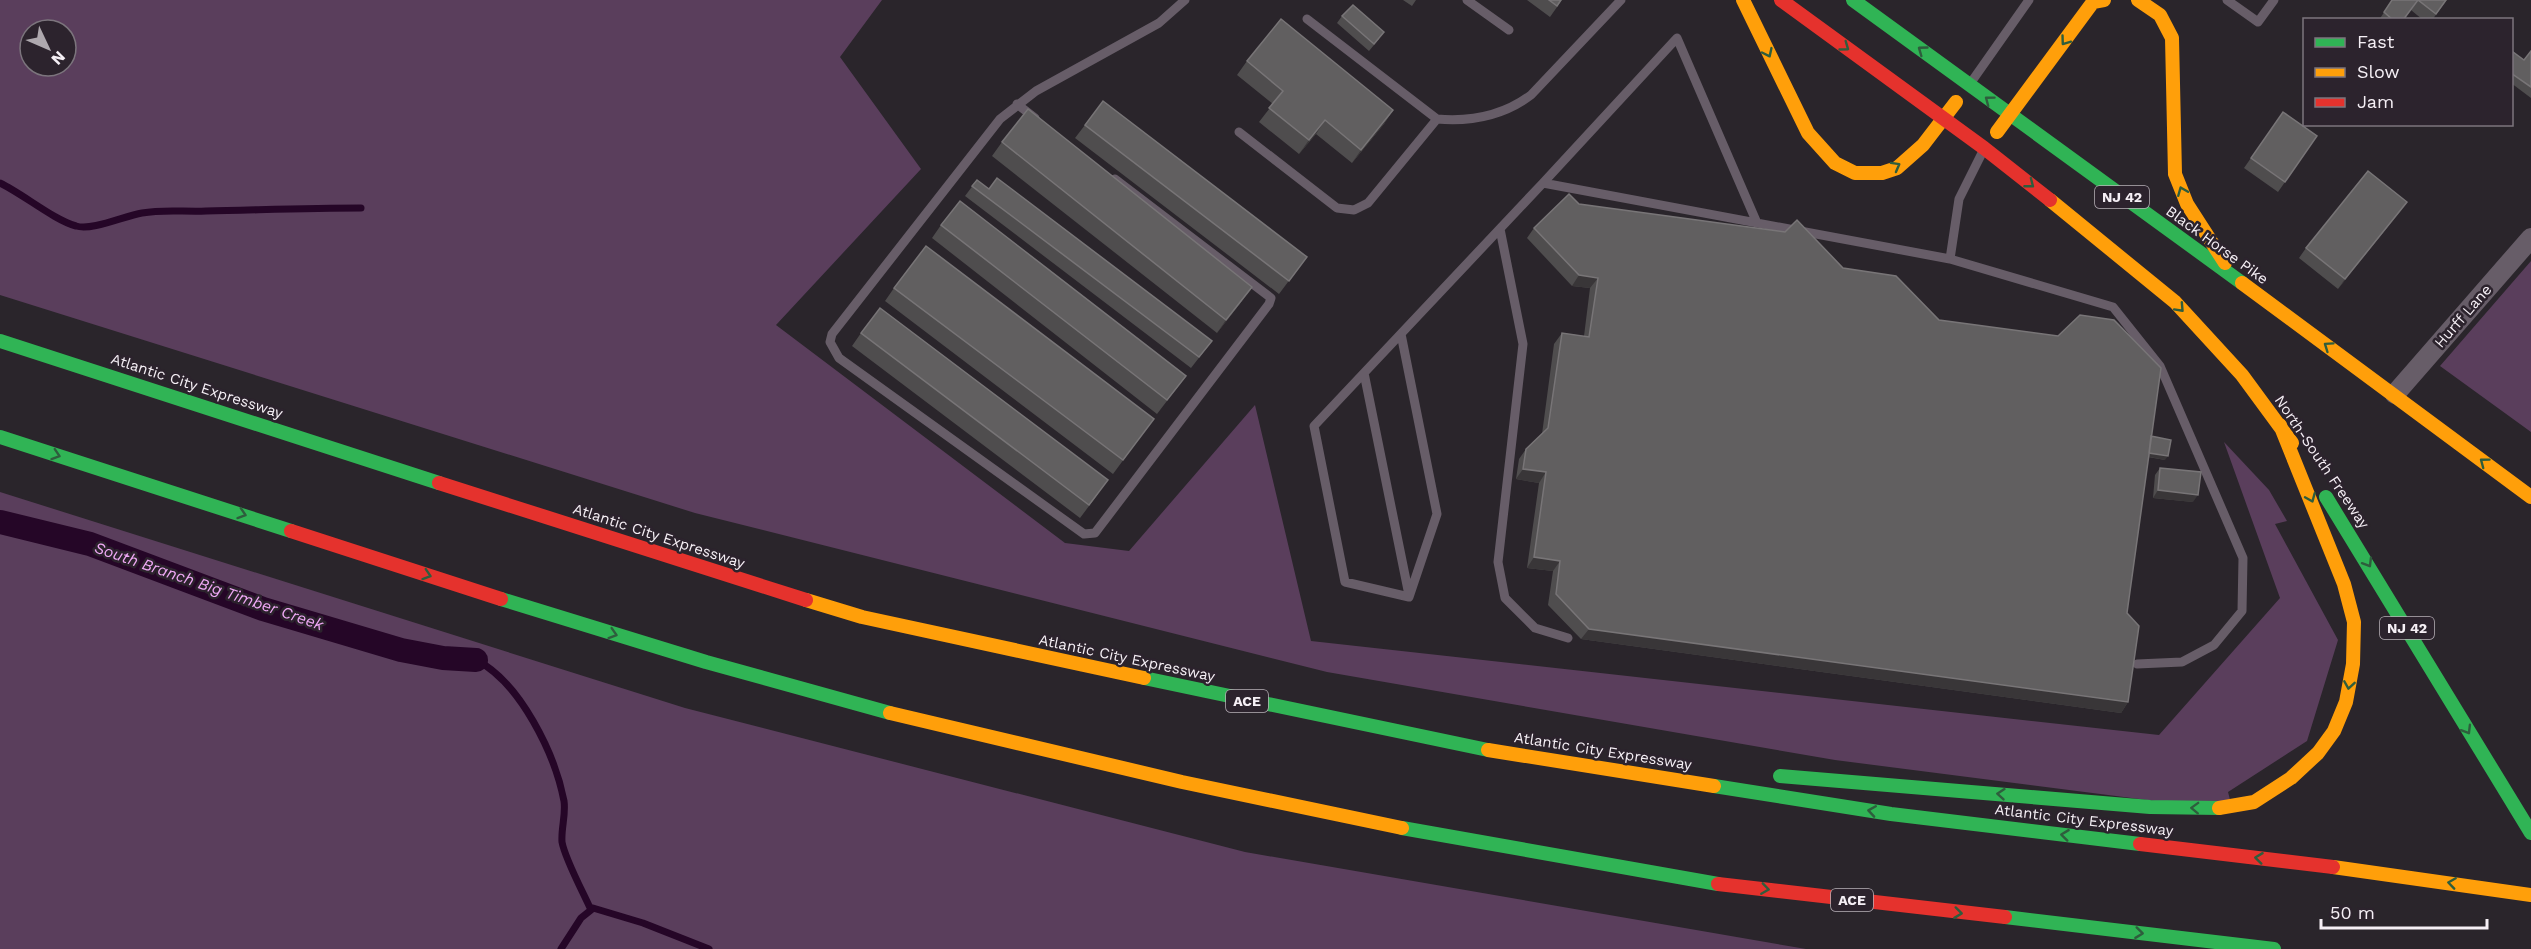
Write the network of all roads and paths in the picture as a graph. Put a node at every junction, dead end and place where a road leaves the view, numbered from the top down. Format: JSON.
{"nodes":[{"id":1,"x":1185,"y":0,"type":"edge"},
{"id":2,"x":1467,"y":0,"type":"edge"},
{"id":3,"x":1621,"y":0,"type":"edge"},
{"id":4,"x":1743,"y":0,"type":"edge"},
{"id":5,"x":1781,"y":0,"type":"edge"},
{"id":6,"x":1853,"y":0,"type":"edge"},
{"id":7,"x":2029,"y":0,"type":"edge"},
{"id":8,"x":2228,"y":0,"type":"edge"},
{"id":9,"x":2274,"y":0,"type":"edge"},
{"id":10,"x":2097,"y":1,"type":"edge"},
{"id":11,"x":2144,"y":1,"type":"edge"},
{"id":12,"x":1308,"y":20,"type":"dead end"},
{"id":13,"x":1509,"y":30,"type":"dead end"},
{"id":14,"x":1969,"y":85,"type":"junction"},
{"id":15,"x":1017,"y":104,"type":"junction"},
{"id":16,"x":2010,"y":116,"type":"junction"},
{"id":17,"x":1944,"y":118,"type":"junction"},
{"id":18,"x":1437,"y":119,"type":"junction"},
{"id":19,"x":1044,"y":125,"type":"edge"},
{"id":20,"x":1239,"y":132,"type":"dead end"},
{"id":21,"x":1984,"y":148,"type":"junction"},
{"id":22,"x":1109,"y":175,"type":"edge"},
{"id":23,"x":1543,"y":183,"type":"junction"},
{"id":24,"x":1756,"y":223,"type":"junction"},
{"id":25,"x":1500,"y":229,"type":"junction"},
{"id":26,"x":2531,"y":238,"type":"edge"},
{"id":27,"x":1950,"y":259,"type":"junction"},
{"id":28,"x":2234,"y":278,"type":"junction"},
{"id":29,"x":1401,"y":334,"type":"junction"},
{"id":30,"x":0,"y":340,"type":"edge"},
{"id":31,"x":1364,"y":373,"type":"junction"},
{"id":32,"x":2395,"y":394,"type":"junction"},
{"id":33,"x":2280,"y":424,"type":"junction"},
{"id":34,"x":0,"y":437,"type":"edge"},
{"id":35,"x":2531,"y":497,"type":"edge"},
{"id":36,"x":1409,"y":597,"type":"junction"},
{"id":37,"x":1568,"y":639,"type":"dead end"},
{"id":38,"x":2137,"y":664,"type":"edge"},
{"id":39,"x":1462,"y":746,"type":"junction"},
{"id":40,"x":1687,"y":767,"type":"dead end"},
{"id":41,"x":1770,"y":775,"type":"dead end"},
{"id":42,"x":2531,"y":833,"type":"edge"},
{"id":43,"x":2531,"y":895,"type":"edge"},
{"id":44,"x":1998,"y":917,"type":"junction"},
{"id":45,"x":2136,"y":946,"type":"dead end"},
{"id":46,"x":2274,"y":949,"type":"edge"}],
"edges":[{"from":1,"to":15,"type":"lane"},
{"from":2,"to":13,"type":"lane"},
{"from":3,"to":18,"type":"lane"},
{"from":4,"to":17,"type":"highway","one_way":true},
{"from":5,"to":17,"type":"highway","number":"NJ 42","one_way":true},
{"from":14,"to":6,"type":"highway","name":"Black Horse Pike","number":"NJ 42","one_way":true},
{"from":7,"to":14,"type":"lane"},
{"from":8,"to":9,"type":"lane"},
{"from":10,"to":16,"type":"highway","one_way":true},
{"from":28,"to":11,"type":"highway","one_way":true},
{"from":12,"to":18,"type":"lane"},
{"from":16,"to":14,"type":"highway","name":"Black Horse Pike","number":"NJ 42","one_way":true},
{"from":14,"to":17,"type":"highway"},
{"from":15,"to":19,"type":"lane"},
{"from":15,"to":22,"type":"lane"},
{"from":16,"to":21,"type":"highway"},
{"from":16,"to":28,"type":"highway","name":"Black Horse Pike","number":"NJ 42"},
{"from":17,"to":21,"type":"highway","number":"NJ 42"},
{"from":18,"to":20,"type":"lane"},
{"from":21,"to":27,"type":"lane"},
{"from":21,"to":33,"type":"highway","name":"North-South Freeway","number":"NJ 42","one_way":true},
{"from":23,"to":24,"type":"lane"},
{"from":23,"to":24,"type":"lane"},
{"from":23,"to":25,"type":"lane"},
{"from":24,"to":27,"type":"lane"},
{"from":25,"to":29,"type":"lane"},
{"from":25,"to":37,"type":"lane"},
{"from":26,"to":32,"type":"street","name":"Hurff Lane"},
{"from":27,"to":38,"type":"lane"},
{"from":32,"to":28,"type":"highway","name":"Black Horse Pike","number":"NJ 42","one_way":true},
{"from":29,"to":31,"type":"lane"},
{"from":29,"to":36,"type":"lane"},
{"from":30,"to":39,"type":"highway","name":"Atlantic City Expressway","number":"ACE"},
{"from":31,"to":36,"type":"lane"},
{"from":31,"to":36,"type":"lane"},
{"from":35,"to":32,"type":"highway","name":"Black Horse Pike","number":"NJ 42","one_way":true},
{"from":33,"to":41,"type":"highway","one_way":true},
{"from":33,"to":42,"type":"highway","name":"North-South Freeway","number":"NJ 42","one_way":true},
{"from":34,"to":44,"type":"highway","number":"ACE","one_way":true},
{"from":39,"to":40,"type":"highway"},
{"from":43,"to":39,"type":"highway","name":"Atlantic City Expressway","number":"ACE","one_way":true},
{"from":44,"to":45,"type":"highway"},
{"from":44,"to":46,"type":"highway","number":"ACE","one_way":true}]}
